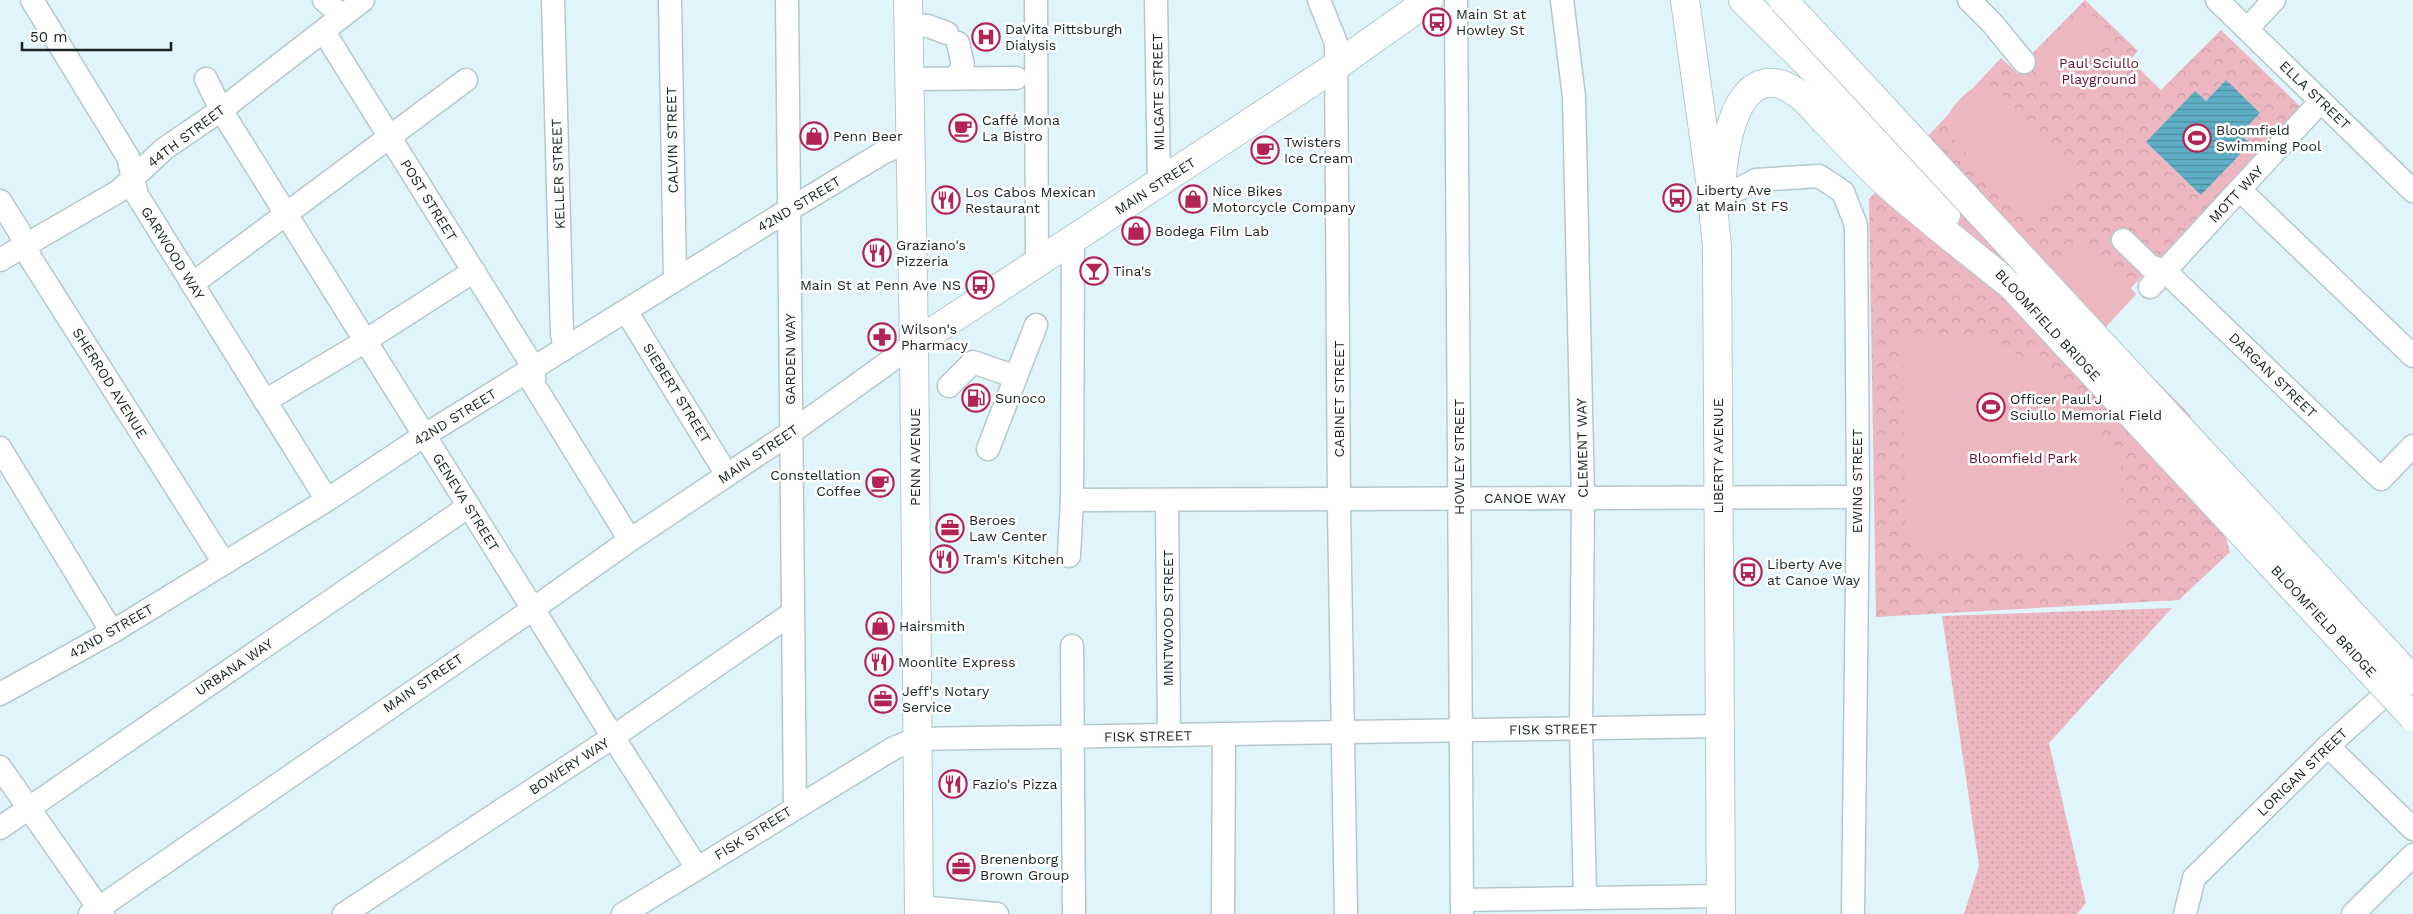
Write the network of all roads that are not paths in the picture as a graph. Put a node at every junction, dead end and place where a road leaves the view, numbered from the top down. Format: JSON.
{"nodes":[{"id":1,"x":32,"y":0,"type":"edge"},
{"id":2,"x":324,"y":0,"type":"edge"},
{"id":3,"x":363,"y":0,"type":"edge"},
{"id":4,"x":553,"y":0,"type":"edge"},
{"id":5,"x":670,"y":0,"type":"edge"},
{"id":6,"x":787,"y":0,"type":"edge"},
{"id":7,"x":1036,"y":0,"type":"edge"},
{"id":8,"x":1156,"y":0,"type":"edge"},
{"id":9,"x":1319,"y":0,"type":"edge"},
{"id":10,"x":1429,"y":0,"type":"edge"},
{"id":11,"x":1456,"y":0,"type":"edge"},
{"id":12,"x":1562,"y":0,"type":"edge"},
{"id":13,"x":1685,"y":0,"type":"edge"},
{"id":14,"x":1743,"y":0,"type":"edge"},
{"id":15,"x":1783,"y":0,"type":"edge"},
{"id":16,"x":1795,"y":0,"type":"edge"},
{"id":17,"x":1969,"y":0,"type":"edge"},
{"id":18,"x":2218,"y":0,"type":"edge"},
{"id":19,"x":2274,"y":0,"type":"edge"},
{"id":20,"x":908,"y":12,"type":"edge"},
{"id":21,"x":342,"y":16,"type":"junction"},
{"id":22,"x":2247,"y":29,"type":"junction"},
{"id":23,"x":324,"y":32,"type":"junction"},
{"id":24,"x":1819,"y":39,"type":"junction"},
{"id":25,"x":2024,"y":62,"type":"dead end"},
{"id":26,"x":1336,"y":66,"type":"junction"},
{"id":27,"x":956,"y":78,"type":"junction"},
{"id":28,"x":1016,"y":78,"type":"dead end"},
{"id":29,"x":206,"y":79,"type":"dead end"},
{"id":30,"x":909,"y":79,"type":"junction"},
{"id":31,"x":466,"y":80,"type":"dead end"},
{"id":32,"x":2321,"y":101,"type":"junction"},
{"id":33,"x":221,"y":110,"type":"junction"},
{"id":34,"x":389,"y":137,"type":"junction"},
{"id":35,"x":910,"y":141,"type":"junction"},
{"id":36,"x":133,"y":178,"type":"junction"},
{"id":37,"x":1159,"y":184,"type":"junction"},
{"id":38,"x":2240,"y":190,"type":"junction"},
{"id":39,"x":2413,"y":191,"type":"edge"},
{"id":40,"x":0,"y":201,"type":"edge"},
{"id":41,"x":1716,"y":202,"type":"junction"},
{"id":42,"x":790,"y":209,"type":"junction"},
{"id":43,"x":287,"y":213,"type":"junction"},
{"id":44,"x":1073,"y":240,"type":"junction"},
{"id":45,"x":2123,"y":240,"type":"dead end"},
{"id":46,"x":25,"y":245,"type":"junction"},
{"id":47,"x":0,"y":260,"type":"edge"},
{"id":48,"x":1037,"y":264,"type":"junction"},
{"id":49,"x":474,"y":271,"type":"junction"},
{"id":50,"x":2157,"y":278,"type":"junction"},
{"id":51,"x":675,"y":280,"type":"junction"},
{"id":52,"x":192,"y":284,"type":"junction"},
{"id":53,"x":2013,"y":287,"type":"junction"},
{"id":54,"x":626,"y":311,"type":"junction"},
{"id":55,"x":1036,"y":325,"type":"dead end"},
{"id":56,"x":366,"y":340,"type":"junction"},
{"id":57,"x":914,"y":344,"type":"junction"},
{"id":58,"x":566,"y":348,"type":"junction"},
{"id":59,"x":2413,"y":356,"type":"edge"},
{"id":60,"x":534,"y":368,"type":"junction"},
{"id":61,"x":1016,"y":377,"type":"junction"},
{"id":62,"x":949,"y":386,"type":"dead end"},
{"id":63,"x":266,"y":401,"type":"junction"},
{"id":64,"x":790,"y":433,"type":"junction"},
{"id":65,"x":425,"y":435,"type":"junction"},
{"id":66,"x":2413,"y":446,"type":"edge"},
{"id":67,"x":0,"y":448,"type":"edge"},
{"id":68,"x":988,"y":449,"type":"dead end"},
{"id":69,"x":727,"y":475,"type":"junction"},
{"id":70,"x":1858,"y":497,"type":"junction"},
{"id":71,"x":1583,"y":498,"type":"junction"},
{"id":72,"x":1718,"y":498,"type":"junction"},
{"id":73,"x":1339,"y":499,"type":"junction"},
{"id":74,"x":1459,"y":499,"type":"junction"},
{"id":75,"x":327,"y":500,"type":"junction"},
{"id":76,"x":1072,"y":500,"type":"junction"},
{"id":77,"x":1168,"y":500,"type":"junction"},
{"id":78,"x":469,"y":506,"type":"junction"},
{"id":79,"x":630,"y":540,"type":"junction"},
{"id":80,"x":1069,"y":556,"type":"dead end"},
{"id":81,"x":224,"y":563,"type":"junction"},
{"id":82,"x":533,"y":609,"type":"junction"},
{"id":83,"x":791,"y":614,"type":"junction"},
{"id":84,"x":112,"y":632,"type":"junction"},
{"id":85,"x":1072,"y":646,"type":"dead end"},
{"id":86,"x":2413,"y":669,"type":"edge"},
{"id":87,"x":2413,"y":680,"type":"edge"},
{"id":88,"x":2,"y":689,"type":"edge"},
{"id":89,"x":2413,"y":717,"type":"edge"},
{"id":90,"x":1721,"y":726,"type":"junction"},
{"id":91,"x":1581,"y":729,"type":"junction"},
{"id":92,"x":1461,"y":731,"type":"junction"},
{"id":93,"x":1344,"y":732,"type":"junction"},
{"id":94,"x":1224,"y":734,"type":"junction"},
{"id":95,"x":1169,"y":735,"type":"junction"},
{"id":96,"x":1073,"y":737,"type":"junction"},
{"id":97,"x":613,"y":738,"type":"junction"},
{"id":98,"x":916,"y":740,"type":"junction"},
{"id":99,"x":2328,"y":746,"type":"junction"},
{"id":100,"x":0,"y":767,"type":"edge"},
{"id":101,"x":28,"y":808,"type":"junction"},
{"id":102,"x":794,"y":808,"type":"junction"},
{"id":103,"x":0,"y":828,"type":"edge"},
{"id":104,"x":2413,"y":829,"type":"edge"},
{"id":105,"x":2413,"y":855,"type":"edge"},
{"id":106,"x":697,"y":868,"type":"junction"},
{"id":107,"x":1584,"y":897,"type":"junction"},
{"id":108,"x":1649,"y":905,"type":"edge"},
{"id":109,"x":1722,"y":905,"type":"edge"},
{"id":110,"x":1462,"y":907,"type":"edge"},
{"id":111,"x":932,"y":911,"type":"edge"},
{"id":112,"x":97,"y":912,"type":"edge"},
{"id":113,"x":972,"y":913,"type":"edge"},
{"id":114,"x":344,"y":914,"type":"edge"},
{"id":115,"x":623,"y":914,"type":"edge"},
{"id":116,"x":997,"y":914,"type":"edge"},
{"id":117,"x":1074,"y":914,"type":"edge"},
{"id":118,"x":1223,"y":914,"type":"edge"},
{"id":119,"x":1346,"y":914,"type":"edge"},
{"id":120,"x":1852,"y":914,"type":"edge"},
{"id":121,"x":2185,"y":914,"type":"edge"},
{"id":122,"x":2353,"y":914,"type":"edge"}],
"edges":[{"from":1,"to":36,"type":"street","name":"GARWOOD WAY"},
{"from":2,"to":21,"type":"street"},
{"from":3,"to":21,"type":"street","name":"44TH STREET"},
{"from":4,"to":58,"type":"street","name":"KELLER STREET"},
{"from":5,"to":51,"type":"street","name":"CALVIN STREET"},
{"from":6,"to":42,"type":"street","name":"GARDEN WAY"},
{"from":7,"to":48,"type":"street"},
{"from":8,"to":37,"type":"street","name":"MILGATE STREET"},
{"from":9,"to":26,"type":"street","name":"CABINET STREET"},
{"from":10,"to":26,"type":"main road","name":"MAIN STREET"},
{"from":11,"to":74,"type":"street","name":"HOWLEY STREET"},
{"from":12,"to":71,"type":"street","name":"CLEMENT WAY"},
{"from":13,"to":41,"type":"main road"},
{"from":14,"to":53,"type":"main road","name":"BLOOMFIELD BRIDGE"},
{"from":15,"to":24,"type":"main road","name":"BLOOMFIELD BRIDGE","bridge":true},
{"from":16,"to":24,"type":"main road","bridge":true},
{"from":17,"to":25,"type":"street"},
{"from":18,"to":22,"type":"street","name":"ELLA STREET"},
{"from":19,"to":22,"type":"street"},
{"from":20,"to":27,"type":"street"},
{"from":20,"to":30,"type":"main road","name":"PENN AVENUE"},
{"from":21,"to":23,"type":"street","name":"44TH STREET"},
{"from":22,"to":32,"type":"street","name":"ELLA STREET"},
{"from":23,"to":33,"type":"street","name":"44TH STREET"},
{"from":23,"to":34,"type":"street","name":"POST STREET"},
{"from":24,"to":87,"type":"main road","name":"BLOOMFIELD BRIDGE","bridge":true},
{"from":26,"to":37,"type":"main road","name":"MAIN STREET"},
{"from":26,"to":73,"type":"street","name":"CABINET STREET"},
{"from":27,"to":28,"type":"street"},
{"from":27,"to":30,"type":"street"},
{"from":29,"to":33,"type":"street","name":"GENEVA STREET"},
{"from":30,"to":35,"type":"main road","name":"PENN AVENUE"},
{"from":31,"to":34,"type":"street"},
{"from":32,"to":38,"type":"street","name":"MOTT WAY"},
{"from":32,"to":39,"type":"street","name":"ELLA STREET"},
{"from":33,"to":36,"type":"street","name":"44TH STREET"},
{"from":33,"to":43,"type":"street","name":"GENEVA STREET"},
{"from":34,"to":43,"type":"street"},
{"from":34,"to":49,"type":"street","name":"POST STREET"},
{"from":35,"to":42,"type":"street","name":"42ND STREET"},
{"from":35,"to":57,"type":"main road","name":"PENN AVENUE"},
{"from":36,"to":46,"type":"street","name":"44TH STREET"},
{"from":36,"to":52,"type":"street","name":"GARWOOD WAY"},
{"from":37,"to":44,"type":"main road","name":"MAIN STREET"},
{"from":38,"to":50,"type":"street","name":"MOTT WAY"},
{"from":38,"to":59,"type":"street"},
{"from":40,"to":46,"type":"street","name":"SHERROD AVENUE"},
{"from":41,"to":53,"type":"main road"},
{"from":41,"to":70,"type":"street","name":"EWING STREET"},
{"from":41,"to":72,"type":"main road","name":"LIBERTY AVENUE"},
{"from":42,"to":51,"type":"street","name":"42ND STREET"},
{"from":42,"to":64,"type":"street","name":"GARDEN WAY"},
{"from":43,"to":52,"type":"street"},
{"from":43,"to":56,"type":"street","name":"GENEVA STREET"},
{"from":44,"to":48,"type":"main road","name":"MAIN STREET"},
{"from":44,"to":76,"type":"street"},
{"from":45,"to":50,"type":"street","name":"DARGAN STREET"},
{"from":46,"to":47,"type":"street","name":"44TH STREET"},
{"from":46,"to":81,"type":"street","name":"SHERROD AVENUE"},
{"from":48,"to":57,"type":"main road","name":"MAIN STREET"},
{"from":49,"to":56,"type":"street"},
{"from":49,"to":60,"type":"street","name":"POST STREET"},
{"from":50,"to":66,"type":"street","name":"DARGAN STREET"},
{"from":51,"to":54,"type":"street","name":"42ND STREET"},
{"from":52,"to":63,"type":"street","name":"GARWOOD WAY"},
{"from":53,"to":89,"type":"main road","name":"BLOOMFIELD BRIDGE","bridge":true},
{"from":54,"to":58,"type":"street","name":"42ND STREET"},
{"from":54,"to":69,"type":"street","name":"SIEBERT STREET"},
{"from":55,"to":61,"type":"street"},
{"from":56,"to":63,"type":"street"},
{"from":56,"to":65,"type":"street","name":"GENEVA STREET"},
{"from":57,"to":64,"type":"street","name":"MAIN STREET"},
{"from":57,"to":98,"type":"main road","name":"PENN AVENUE"},
{"from":58,"to":60,"type":"street","name":"42ND STREET"},
{"from":60,"to":65,"type":"street","name":"42ND STREET"},
{"from":60,"to":79,"type":"street"},
{"from":61,"to":62,"type":"street"},
{"from":61,"to":68,"type":"street"},
{"from":63,"to":75,"type":"street","name":"GARWOOD WAY"},
{"from":64,"to":69,"type":"street","name":"MAIN STREET"},
{"from":64,"to":83,"type":"street","name":"GARDEN WAY"},
{"from":65,"to":75,"type":"street","name":"42ND STREET"},
{"from":65,"to":78,"type":"street","name":"GENEVA STREET"},
{"from":67,"to":84,"type":"street"},
{"from":69,"to":79,"type":"street","name":"MAIN STREET"},
{"from":70,"to":72,"type":"street","name":"CANOE WAY"},
{"from":70,"to":120,"type":"street","name":"EWING STREET"},
{"from":71,"to":72,"type":"street","name":"CANOE WAY"},
{"from":71,"to":74,"type":"street","name":"CANOE WAY"},
{"from":71,"to":91,"type":"street","name":"CLEMENT WAY"},
{"from":72,"to":90,"type":"main road","name":"LIBERTY AVENUE"},
{"from":73,"to":74,"type":"street","name":"CANOE WAY"},
{"from":73,"to":77,"type":"street","name":"CANOE WAY"},
{"from":73,"to":93,"type":"street","name":"CABINET STREET"},
{"from":74,"to":92,"type":"street","name":"HOWLEY STREET"},
{"from":75,"to":81,"type":"street","name":"42ND STREET"},
{"from":76,"to":77,"type":"street","name":"CANOE WAY"},
{"from":76,"to":80,"type":"street"},
{"from":77,"to":95,"type":"street","name":"MINTWOOD STREET"},
{"from":78,"to":82,"type":"street","name":"GENEVA STREET"},
{"from":78,"to":101,"type":"street","name":"URBANA WAY"},
{"from":79,"to":82,"type":"street","name":"MAIN STREET"},
{"from":81,"to":84,"type":"street","name":"42ND STREET"},
{"from":82,"to":97,"type":"street","name":"GENEVA STREET"},
{"from":82,"to":112,"type":"street","name":"MAIN STREET"},
{"from":83,"to":97,"type":"street","name":"BOWERY WAY"},
{"from":83,"to":102,"type":"street","name":"GARDEN WAY"},
{"from":84,"to":88,"type":"street","name":"42ND STREET"},
{"from":85,"to":96,"type":"street"},
{"from":86,"to":99,"type":"street","name":"LORIGAN STREET"},
{"from":90,"to":91,"type":"street","name":"FISK STREET"},
{"from":90,"to":109,"type":"main road","name":"LIBERTY AVENUE"},
{"from":91,"to":92,"type":"street","name":"FISK STREET"},
{"from":91,"to":107,"type":"street","name":"CLEMENT WAY"},
{"from":92,"to":93,"type":"street","name":"FISK STREET"},
{"from":92,"to":110,"type":"street","name":"HOWLEY STREET"},
{"from":93,"to":94,"type":"street","name":"FISK STREET"},
{"from":93,"to":119,"type":"street","name":"CABINET STREET"},
{"from":94,"to":95,"type":"street","name":"FISK STREET"},
{"from":94,"to":118,"type":"street"},
{"from":95,"to":96,"type":"street","name":"FISK STREET"},
{"from":96,"to":98,"type":"street","name":"FISK STREET"},
{"from":96,"to":117,"type":"street"},
{"from":97,"to":106,"type":"street","name":"GENEVA STREET"},
{"from":97,"to":114,"type":"street","name":"BOWERY WAY"},
{"from":98,"to":102,"type":"street","name":"FISK STREET"},
{"from":98,"to":111,"type":"main road","name":"PENN AVENUE"},
{"from":99,"to":104,"type":"street"},
{"from":99,"to":121,"type":"street","name":"LORIGAN STREET"},
{"from":100,"to":101,"type":"street"},
{"from":101,"to":103,"type":"street","name":"URBANA WAY"},
{"from":101,"to":112,"type":"street"},
{"from":102,"to":106,"type":"street","name":"FISK STREET"},
{"from":105,"to":122,"type":"street"},
{"from":106,"to":115,"type":"street","name":"FISK STREET"},
{"from":107,"to":108,"type":"street"},
{"from":107,"to":110,"type":"street"},
{"from":108,"to":109,"type":"street"},
{"from":111,"to":113,"type":"street"},
{"from":113,"to":116,"type":"street"}]}
